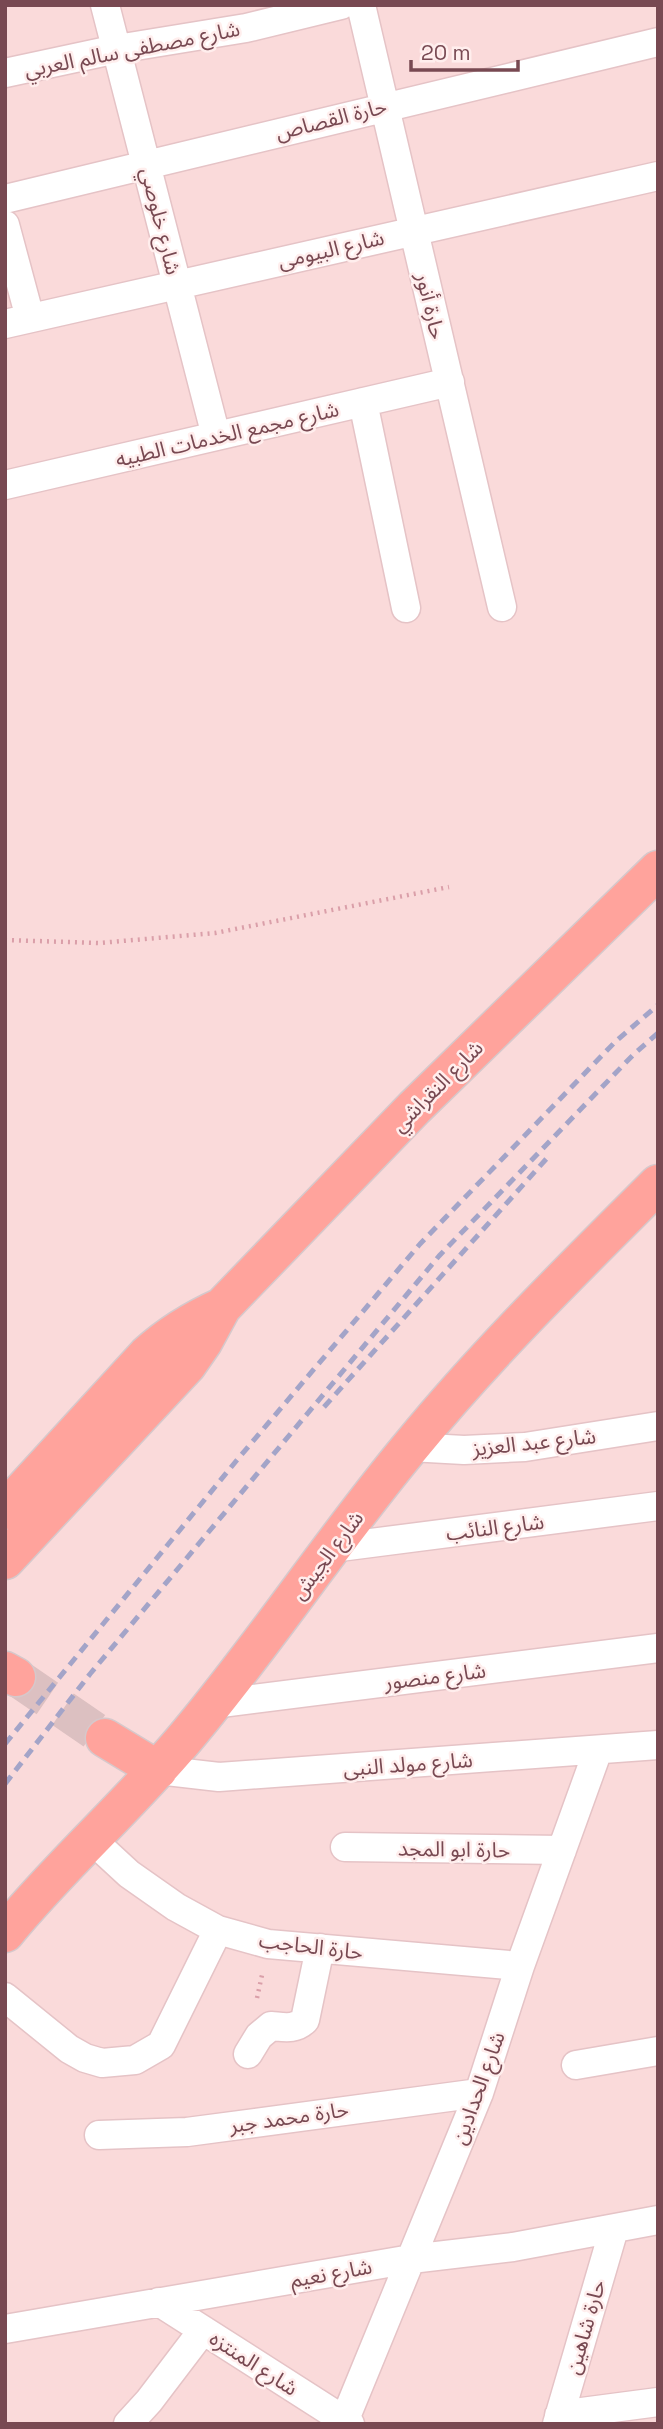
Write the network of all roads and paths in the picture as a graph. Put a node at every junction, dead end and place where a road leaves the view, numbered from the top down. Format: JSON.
{"nodes":[{"id":1,"x":105,"y":5,"type":"edge"},
{"id":2,"x":341,"y":5,"type":"edge"},
{"id":3,"x":360,"y":5,"type":"edge"},
{"id":4,"x":658,"y":42,"type":"edge"},
{"id":5,"x":117,"y":49,"type":"junction"},
{"id":6,"x":5,"y":73,"type":"edge"},
{"id":7,"x":384,"y":107,"type":"junction"},
{"id":8,"x":146,"y":164,"type":"junction"},
{"id":9,"x":658,"y":176,"type":"edge"},
{"id":10,"x":5,"y":199,"type":"edge"},
{"id":11,"x":5,"y":225,"type":"edge"},
{"id":12,"x":414,"y":231,"type":"junction"},
{"id":13,"x":177,"y":284,"type":"junction"},
{"id":14,"x":17,"y":321,"type":"edge"},
{"id":15,"x":450,"y":382,"type":"junction"},
{"id":16,"x":363,"y":402,"type":"junction"},
{"id":17,"x":216,"y":436,"type":"junction"},
{"id":18,"x":5,"y":485,"type":"edge"},
{"id":19,"x":502,"y":607,"type":"dead end"},
{"id":20,"x":406,"y":608,"type":"dead end"},
{"id":21,"x":658,"y":870,"type":"edge"},
{"id":22,"x":449,"y":887,"type":"dead end"},
{"id":23,"x":5,"y":940,"type":"edge"},
{"id":24,"x":657,"y":1185,"type":"edge"},
{"id":25,"x":222,"y":1307,"type":"junction"},
{"id":26,"x":658,"y":1426,"type":"edge"},
{"id":27,"x":410,"y":1447,"type":"junction"},
{"id":28,"x":658,"y":1506,"type":"edge"},
{"id":29,"x":5,"y":1510,"type":"edge"},
{"id":30,"x":332,"y":1548,"type":"junction"},
{"id":31,"x":5,"y":1560,"type":"edge"},
{"id":32,"x":658,"y":1647,"type":"edge"},
{"id":33,"x":213,"y":1704,"type":"junction"},
{"id":34,"x":105,"y":1738,"type":"tunnel mouth"},
{"id":35,"x":658,"y":1745,"type":"edge"},
{"id":36,"x":598,"y":1751,"type":"junction"},
{"id":37,"x":158,"y":1770,"type":"junction"},
{"id":38,"x":90,"y":1838,"type":"junction"},
{"id":39,"x":345,"y":1847,"type":"dead end"},
{"id":40,"x":562,"y":1850,"type":"junction"},
{"id":41,"x":218,"y":1930,"type":"junction"},
{"id":42,"x":5,"y":1933,"type":"edge"},
{"id":43,"x":320,"y":1948,"type":"junction"},
{"id":44,"x":520,"y":1966,"type":"junction"},
{"id":45,"x":5,"y":1997,"type":"edge"},
{"id":46,"x":658,"y":2051,"type":"edge"},
{"id":47,"x":248,"y":2054,"type":"dead end"},
{"id":48,"x":576,"y":2065,"type":"dead end"},
{"id":49,"x":479,"y":2093,"type":"junction"},
{"id":50,"x":99,"y":2135,"type":"dead end"},
{"id":51,"x":658,"y":2220,"type":"edge"},
{"id":52,"x":614,"y":2230,"type":"junction"},
{"id":53,"x":411,"y":2259,"type":"junction"},
{"id":54,"x":159,"y":2302,"type":"junction"},
{"id":55,"x":5,"y":2329,"type":"edge"},
{"id":56,"x":203,"y":2330,"type":"junction"},
{"id":57,"x":658,"y":2402,"type":"edge"},
{"id":58,"x":558,"y":2420,"type":"edge"},
{"id":59,"x":346,"y":2423,"type":"edge"},
{"id":60,"x":128,"y":2424,"type":"edge"}],
"edges":[{"from":1,"to":5,"type":"street","name":"شارع خلوصي"},
{"from":2,"to":5,"type":"street","name":"شارع مصطفى سالم العربي"},
{"from":3,"to":7,"type":"street","name":"حارة أنور"},
{"from":4,"to":7,"type":"street","name":"حارة القصاص"},
{"from":5,"to":6,"type":"street","name":"شارع مصطفى سالم العربي"},
{"from":5,"to":8,"type":"street","name":"شارع خلوصي"},
{"from":7,"to":8,"type":"street","name":"حارة القصاص"},
{"from":7,"to":12,"type":"street","name":"حارة أنور"},
{"from":8,"to":10,"type":"street","name":"حارة القصاص"},
{"from":8,"to":13,"type":"street","name":"شارع خلوصي"},
{"from":9,"to":12,"type":"street","name":"شارع البيومى"},
{"from":11,"to":14,"type":"street"},
{"from":12,"to":13,"type":"street","name":"شارع البيومى"},
{"from":12,"to":15,"type":"street","name":"حارة أنور"},
{"from":13,"to":14,"type":"street","name":"شارع البيومى"},
{"from":13,"to":17,"type":"street","name":"شارع خلوصي"},
{"from":15,"to":16,"type":"street","name":"شارع مجمع الخدمات الطبيه"},
{"from":15,"to":19,"type":"street","name":"حارة أنور"},
{"from":16,"to":17,"type":"street","name":"شارع مجمع الخدمات الطبيه"},
{"from":16,"to":20,"type":"street"},
{"from":17,"to":18,"type":"street","name":"شارع مجمع الخدمات الطبيه"},
{"from":21,"to":25,"type":"main road","name":"شارع النقراشي"},
{"from":22,"to":23,"type":"path"},
{"from":24,"to":27,"type":"main road","name":"شارع الجيش"},
{"from":25,"to":29,"type":"main road","name":"شارع النقراشي"},
{"from":25,"to":31,"type":"main road","name":"شارع النقراشي"},
{"from":26,"to":27,"type":"street","name":"شارع عبد العزيز"},
{"from":27,"to":30,"type":"main road","name":"شارع الجيش"},
{"from":28,"to":30,"type":"street","name":"شارع النائب"},
{"from":30,"to":33,"type":"main road","name":"شارع الجيش"},
{"from":32,"to":33,"type":"street","name":"شارع منصور"},
{"from":33,"to":37,"type":"main road","name":"شارع الجيش"},
{"from":34,"to":37,"type":"main road"},
{"from":35,"to":36,"type":"street","name":"شارع مولد النبى"},
{"from":36,"to":37,"type":"street","name":"شارع مولد النبى"},
{"from":36,"to":40,"type":"street","name":"شارع الحدادين"},
{"from":37,"to":38,"type":"main road","name":"شارع الجيش"},
{"from":38,"to":41,"type":"street","name":"حارة الحاجب"},
{"from":38,"to":42,"type":"main road","name":"شارع الجيش"},
{"from":39,"to":40,"type":"street","name":"حارة ابو المجد"},
{"from":40,"to":44,"type":"street","name":"شارع الحدادين"},
{"from":41,"to":43,"type":"street","name":"حارة الحاجب"},
{"from":41,"to":45,"type":"street"},
{"from":43,"to":44,"type":"street","name":"حارة الحاجب"},
{"from":43,"to":47,"type":"street"},
{"from":44,"to":49,"type":"street","name":"شارع الحدادين"},
{"from":46,"to":48,"type":"street"},
{"from":49,"to":50,"type":"street","name":"حارة محمد جبر"},
{"from":49,"to":53,"type":"street","name":"شارع الحدادين"},
{"from":51,"to":52,"type":"street","name":"شارع نعيم"},
{"from":52,"to":53,"type":"street","name":"شارع نعيم"},
{"from":52,"to":58,"type":"street","name":"حارة شاهين"},
{"from":53,"to":54,"type":"street","name":"شارع نعيم"},
{"from":53,"to":59,"type":"street","name":"شارع الحدادين"},
{"from":54,"to":55,"type":"street","name":"شارع نعيم"},
{"from":54,"to":56,"type":"street","name":"شارع المنتزه"},
{"from":56,"to":59,"type":"street","name":"شارع المنتزه"},
{"from":56,"to":60,"type":"street"},
{"from":57,"to":58,"type":"street"}]}
